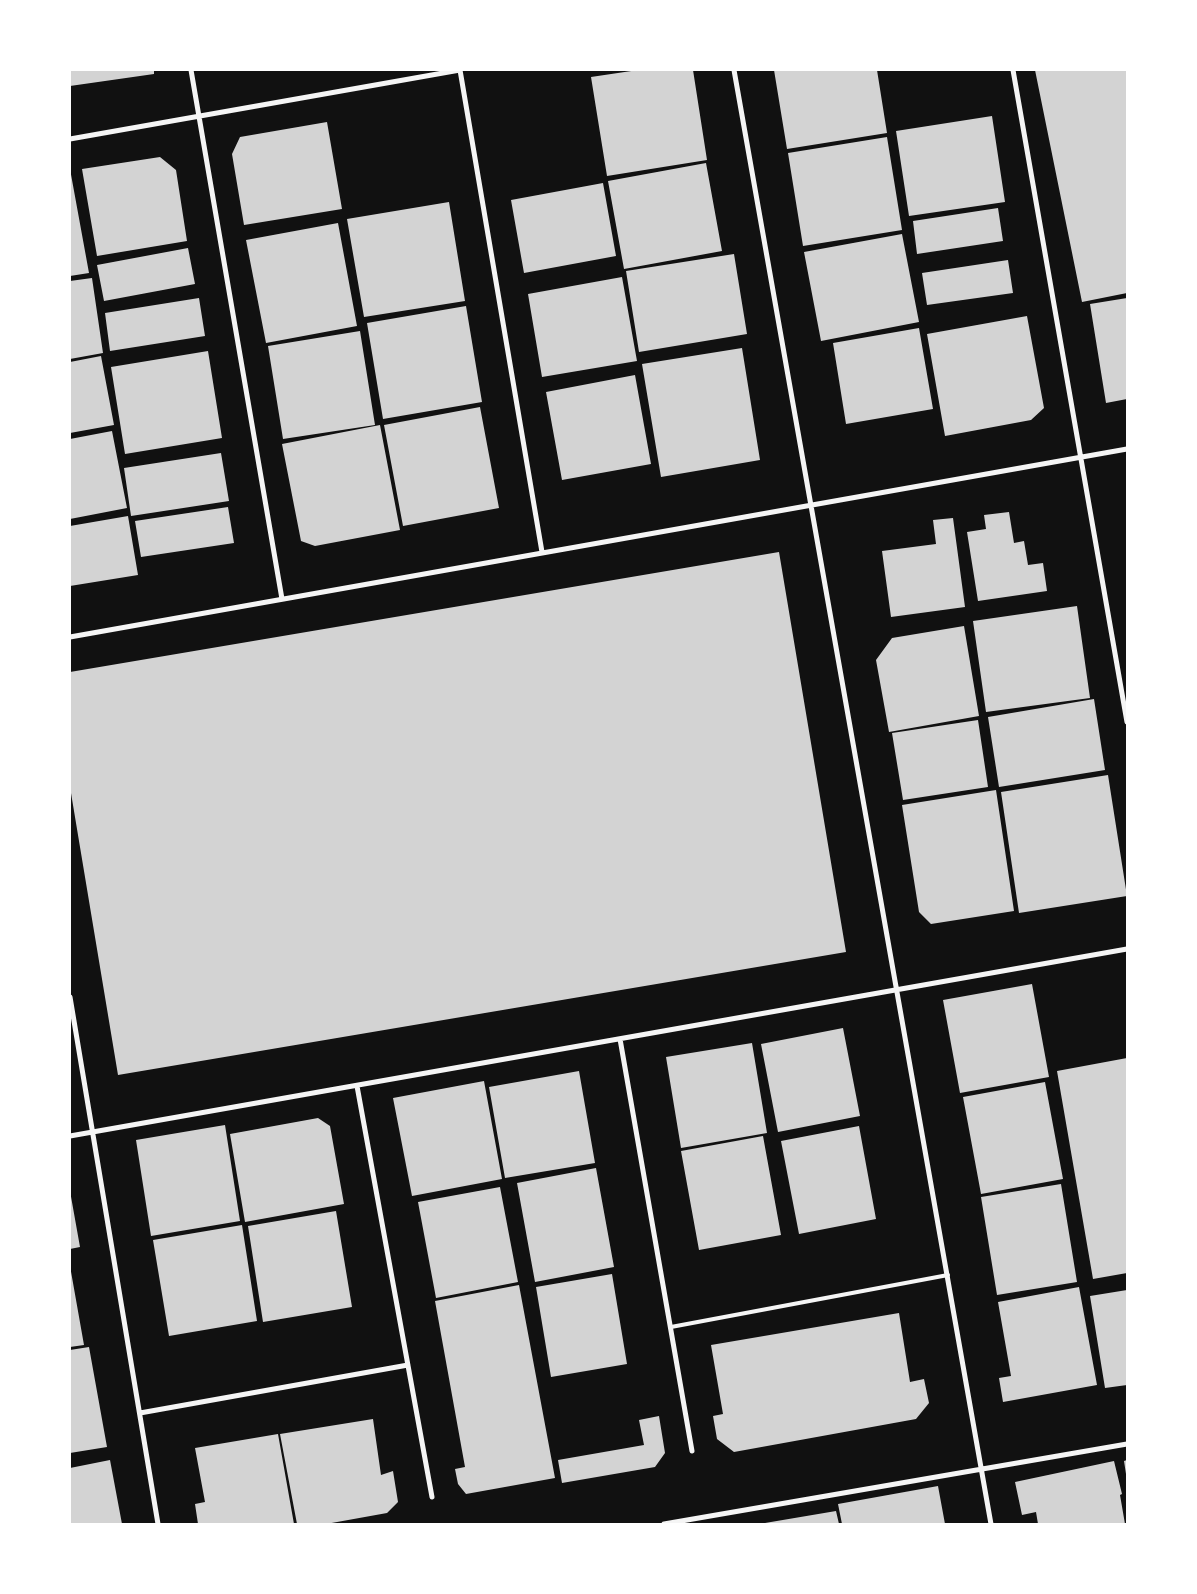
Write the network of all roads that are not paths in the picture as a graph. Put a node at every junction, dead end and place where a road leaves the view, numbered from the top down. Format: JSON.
{"nodes":[{"id":1,"x":191,"y":70,"type":"edge"},
{"id":2,"x":460,"y":70,"type":"edge"},
{"id":3,"x":734,"y":70,"type":"edge"},
{"id":4,"x":1013,"y":70,"type":"edge"},
{"id":5,"x":199,"y":116,"type":"junction"},
{"id":6,"x":70,"y":139,"type":"edge"},
{"id":7,"x":1127,"y":449,"type":"edge"},
{"id":8,"x":1080,"y":457,"type":"junction"},
{"id":9,"x":811,"y":505,"type":"junction"},
{"id":10,"x":542,"y":552,"type":"junction"},
{"id":11,"x":282,"y":599,"type":"junction"},
{"id":12,"x":70,"y":636,"type":"edge"},
{"id":13,"x":1127,"y":722,"type":"edge"},
{"id":14,"x":1127,"y":949,"type":"edge"},
{"id":15,"x":897,"y":990,"type":"junction"},
{"id":16,"x":70,"y":997,"type":"edge"},
{"id":17,"x":620,"y":1039,"type":"junction"},
{"id":18,"x":357,"y":1086,"type":"junction"},
{"id":19,"x":93,"y":1132,"type":"junction"},
{"id":20,"x":70,"y":1136,"type":"edge"},
{"id":21,"x":948,"y":1275,"type":"junction"},
{"id":22,"x":671,"y":1327,"type":"junction"},
{"id":23,"x":408,"y":1365,"type":"junction"},
{"id":24,"x":140,"y":1413,"type":"junction"},
{"id":25,"x":1127,"y":1444,"type":"edge"},
{"id":26,"x":692,"y":1451,"type":"dead end"},
{"id":27,"x":982,"y":1469,"type":"junction"},
{"id":28,"x":432,"y":1497,"type":"dead end"},
{"id":29,"x":158,"y":1524,"type":"edge"},
{"id":30,"x":664,"y":1524,"type":"edge"},
{"id":31,"x":991,"y":1524,"type":"edge"}],
"edges":[{"from":1,"to":5,"type":"street"},
{"from":2,"to":5,"type":"street"},
{"from":2,"to":10,"type":"street"},
{"from":3,"to":9,"type":"street"},
{"from":4,"to":8,"type":"street"},
{"from":5,"to":6,"type":"street"},
{"from":5,"to":11,"type":"street"},
{"from":7,"to":8,"type":"street"},
{"from":8,"to":9,"type":"street"},
{"from":8,"to":13,"type":"street"},
{"from":9,"to":10,"type":"street"},
{"from":9,"to":15,"type":"street"},
{"from":10,"to":11,"type":"street"},
{"from":11,"to":12,"type":"street"},
{"from":14,"to":15,"type":"street"},
{"from":15,"to":17,"type":"street"},
{"from":15,"to":21,"type":"street"},
{"from":16,"to":19,"type":"street"},
{"from":17,"to":18,"type":"street"},
{"from":17,"to":22,"type":"street"},
{"from":18,"to":19,"type":"street"},
{"from":18,"to":23,"type":"street"},
{"from":19,"to":20,"type":"street"},
{"from":19,"to":24,"type":"street"},
{"from":21,"to":22,"type":"lane"},
{"from":21,"to":27,"type":"street"},
{"from":22,"to":26,"type":"street"},
{"from":23,"to":24,"type":"street"},
{"from":23,"to":28,"type":"street"},
{"from":24,"to":29,"type":"street"},
{"from":25,"to":27,"type":"street"},
{"from":27,"to":30,"type":"street"},
{"from":27,"to":31,"type":"street"}]}
